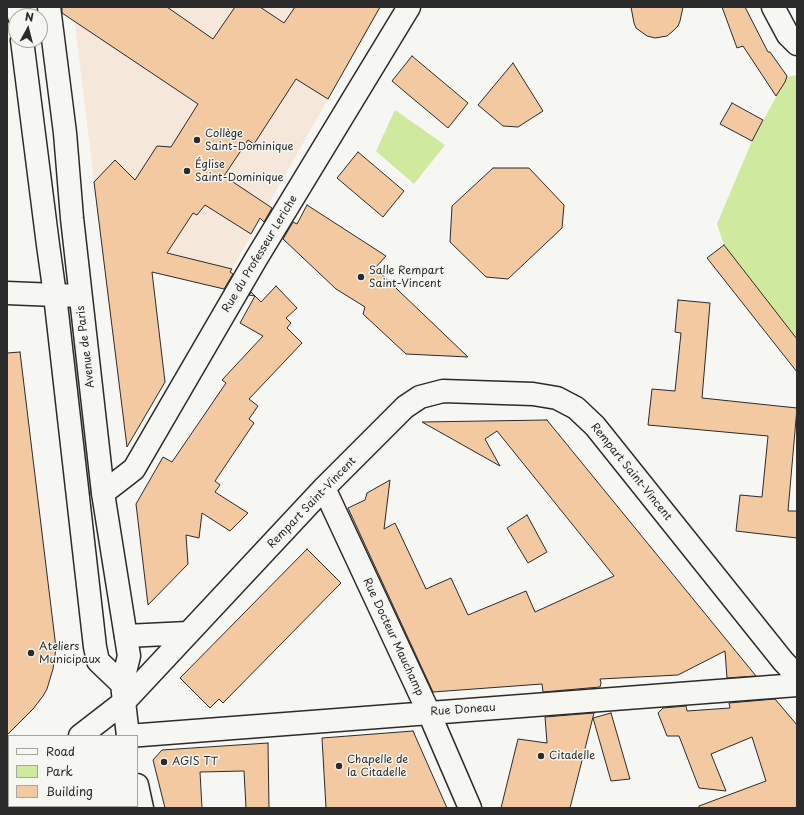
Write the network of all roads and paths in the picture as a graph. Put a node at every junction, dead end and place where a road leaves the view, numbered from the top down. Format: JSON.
{"nodes":[{"id":1,"x":49,"y":7,"type":"edge"},
{"id":2,"x":410,"y":7,"type":"edge"},
{"id":3,"x":773,"y":7,"type":"edge"},
{"id":4,"x":797,"y":44,"type":"edge"},
{"id":5,"x":23,"y":48,"type":"edge"},
{"id":6,"x":7,"y":293,"type":"edge"},
{"id":7,"x":55,"y":295,"type":"junction"},
{"id":8,"x":80,"y":296,"type":"junction"},
{"id":9,"x":324,"y":488,"type":"junction"},
{"id":10,"x":103,"y":493,"type":"junction"},
{"id":11,"x":188,"y":633,"type":"junction"},
{"id":12,"x":126,"y":636,"type":"junction"},
{"id":13,"x":797,"y":676,"type":"edge"},
{"id":14,"x":797,"y":685,"type":"edge"},
{"id":15,"x":123,"y":693,"type":"junction"},
{"id":16,"x":428,"y":713,"type":"junction"},
{"id":17,"x":81,"y":735,"type":"edge"},
{"id":18,"x":128,"y":735,"type":"edge"},
{"id":19,"x":138,"y":735,"type":"edge"},
{"id":20,"x":138,"y":790,"type":"edge"},
{"id":21,"x":142,"y":808,"type":"edge"},
{"id":22,"x":470,"y":808,"type":"edge"}],
"edges":[{"from":1,"to":8,"type":"street","name":"Avenue de Paris"},
{"from":2,"to":10,"type":"street","name":"Rue du Professeur Leriche"},
{"from":3,"to":4,"type":"street"},
{"from":5,"to":7,"type":"street"},
{"from":6,"to":7,"type":"street"},
{"from":7,"to":8,"type":"street"},
{"from":7,"to":15,"type":"street"},
{"from":8,"to":10,"type":"street","name":"Avenue de Paris"},
{"from":9,"to":11,"type":"street","name":"Rempart Saint-Vincent"},
{"from":9,"to":13,"type":"street","name":"Rempart Saint-Vincent"},
{"from":9,"to":16,"type":"street","name":"Rue Docteur Mauchamp"},
{"from":10,"to":12,"type":"street","name":"Avenue de Paris"},
{"from":11,"to":12,"type":"street"},
{"from":11,"to":15,"type":"street","name":"Rempart Saint-Vincent"},
{"from":12,"to":15,"type":"street","name":"Avenue de Paris"},
{"from":14,"to":16,"type":"street","name":"Rue Doneau"},
{"from":15,"to":17,"type":"street","name":"Rempart Saint-Vincent"},
{"from":15,"to":18,"type":"street"},
{"from":16,"to":19,"type":"street","name":"Rue Doneau"},
{"from":16,"to":22,"type":"street","name":"Rue Docteur Mauchamp"},
{"from":20,"to":21,"type":"street"}]}
